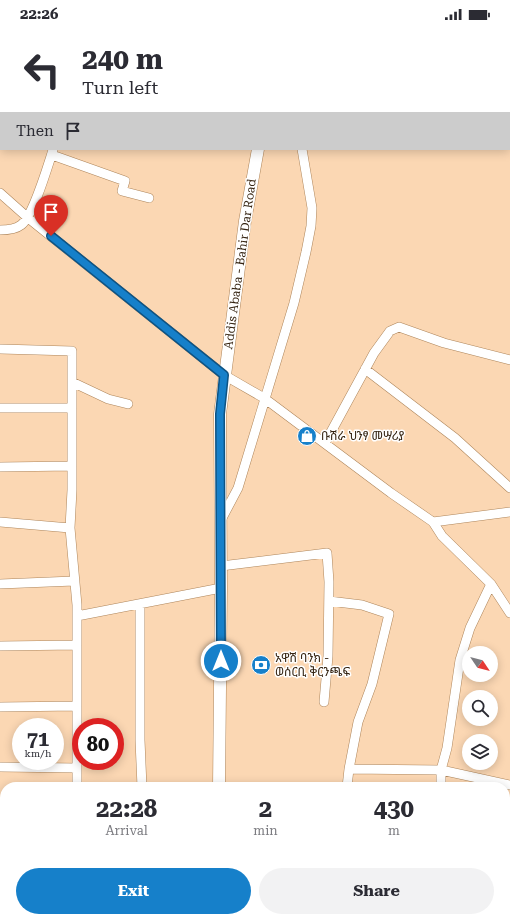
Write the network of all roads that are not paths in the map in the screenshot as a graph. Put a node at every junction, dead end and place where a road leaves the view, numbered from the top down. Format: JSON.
{"nodes":[{"id":1,"x":258,"y":150,"type":"edge"},
{"id":2,"x":302,"y":150,"type":"edge"},
{"id":3,"x":53,"y":152,"type":"edge"},
{"id":4,"x":0,"y":193,"type":"edge"},
{"id":5,"x":149,"y":198,"type":"dead end"},
{"id":6,"x":27,"y":217,"type":"junction"},
{"id":7,"x":0,"y":230,"type":"edge"},
{"id":8,"x":0,"y":349,"type":"edge"},
{"id":9,"x":510,"y":360,"type":"edge"},
{"id":10,"x":365,"y":369,"type":"junction"},
{"id":11,"x":224,"y":375,"type":"junction"},
{"id":12,"x":72,"y":382,"type":"junction"},
{"id":13,"x":264,"y":398,"type":"junction"},
{"id":14,"x":128,"y":404,"type":"dead end"},
{"id":15,"x":0,"y":408,"type":"edge"},
{"id":16,"x":72,"y":408,"type":"junction"},
{"id":17,"x":325,"y":443,"type":"junction"},
{"id":18,"x":72,"y":466,"type":"junction"},
{"id":19,"x":0,"y":467,"type":"edge"},
{"id":20,"x":510,"y":488,"type":"edge"},
{"id":21,"x":510,"y":512,"type":"edge"},
{"id":22,"x":221,"y":520,"type":"junction"},
{"id":23,"x":0,"y":522,"type":"edge"},
{"id":24,"x":433,"y":522,"type":"junction"},
{"id":25,"x":70,"y":528,"type":"junction"},
{"id":26,"x":221,"y":566,"type":"junction"},
{"id":27,"x":74,"y":581,"type":"junction"},
{"id":28,"x":0,"y":584,"type":"edge"},
{"id":29,"x":491,"y":584,"type":"junction"},
{"id":30,"x":222,"y":588,"type":"junction"},
{"id":31,"x":329,"y":600,"type":"junction"},
{"id":32,"x":140,"y":604,"type":"junction"},
{"id":33,"x":510,"y":613,"type":"edge"},
{"id":34,"x":77,"y":616,"type":"junction"},
{"id":35,"x":77,"y":645,"type":"junction"},
{"id":36,"x":0,"y":646,"type":"edge"},
{"id":37,"x":324,"y":702,"type":"dead end"},
{"id":38,"x":77,"y":706,"type":"junction"},
{"id":39,"x":0,"y":707,"type":"edge"},
{"id":40,"x":77,"y":718,"type":"edge"},
{"id":41,"x":0,"y":767,"type":"edge"},
{"id":42,"x":72,"y":768,"type":"edge"},
{"id":43,"x":349,"y":769,"type":"junction"},
{"id":44,"x":77,"y":770,"type":"edge"},
{"id":45,"x":441,"y":770,"type":"junction"},
{"id":46,"x":77,"y":782,"type":"edge"},
{"id":47,"x":142,"y":782,"type":"edge"},
{"id":48,"x":219,"y":782,"type":"edge"},
{"id":49,"x":348,"y":782,"type":"edge"},
{"id":50,"x":441,"y":782,"type":"edge"},
{"id":51,"x":491,"y":782,"type":"edge"}],
"edges":[{"from":1,"to":11,"type":"highway","name":"Addis Ababa - Bahir Dar Road"},
{"from":2,"to":13,"type":"street"},
{"from":3,"to":5,"type":"street"},
{"from":3,"to":6,"type":"street"},
{"from":4,"to":6,"type":"street"},
{"from":6,"to":7,"type":"street"},
{"from":6,"to":11,"type":"street"},
{"from":8,"to":12,"type":"street"},
{"from":9,"to":10,"type":"street"},
{"from":10,"to":17,"type":"street"},
{"from":10,"to":20,"type":"street"},
{"from":11,"to":13,"type":"street"},
{"from":11,"to":22,"type":"highway","name":"Addis Ababa - Bahir Dar Road"},
{"from":12,"to":14,"type":"street"},
{"from":12,"to":16,"type":"street"},
{"from":13,"to":17,"type":"street"},
{"from":13,"to":22,"type":"street"},
{"from":15,"to":16,"type":"street"},
{"from":16,"to":18,"type":"street"},
{"from":17,"to":24,"type":"street"},
{"from":18,"to":19,"type":"street"},
{"from":18,"to":25,"type":"street"},
{"from":21,"to":24,"type":"street"},
{"from":22,"to":26,"type":"highway","name":"Addis Ababa - Bahir Dar Road"},
{"from":23,"to":25,"type":"street"},
{"from":24,"to":29,"type":"street"},
{"from":25,"to":27,"type":"street"},
{"from":26,"to":30,"type":"highway","name":"Addis Ababa - Bahir Dar Road"},
{"from":26,"to":31,"type":"street"},
{"from":27,"to":28,"type":"street"},
{"from":27,"to":34,"type":"street"},
{"from":29,"to":33,"type":"street"},
{"from":29,"to":45,"type":"street"},
{"from":30,"to":32,"type":"street"},
{"from":30,"to":48,"type":"highway","name":"Addis Ababa - Bahir Dar Road"},
{"from":31,"to":37,"type":"street"},
{"from":31,"to":43,"type":"street"},
{"from":32,"to":34,"type":"street"},
{"from":32,"to":47,"type":"street"},
{"from":34,"to":35,"type":"street"},
{"from":35,"to":36,"type":"street"},
{"from":35,"to":38,"type":"street"},
{"from":38,"to":39,"type":"street"},
{"from":38,"to":40,"type":"street"},
{"from":41,"to":42,"type":"street"},
{"from":43,"to":45,"type":"street"},
{"from":43,"to":49,"type":"street"},
{"from":44,"to":46,"type":"street"},
{"from":45,"to":50,"type":"street"},
{"from":45,"to":51,"type":"street"}]}
